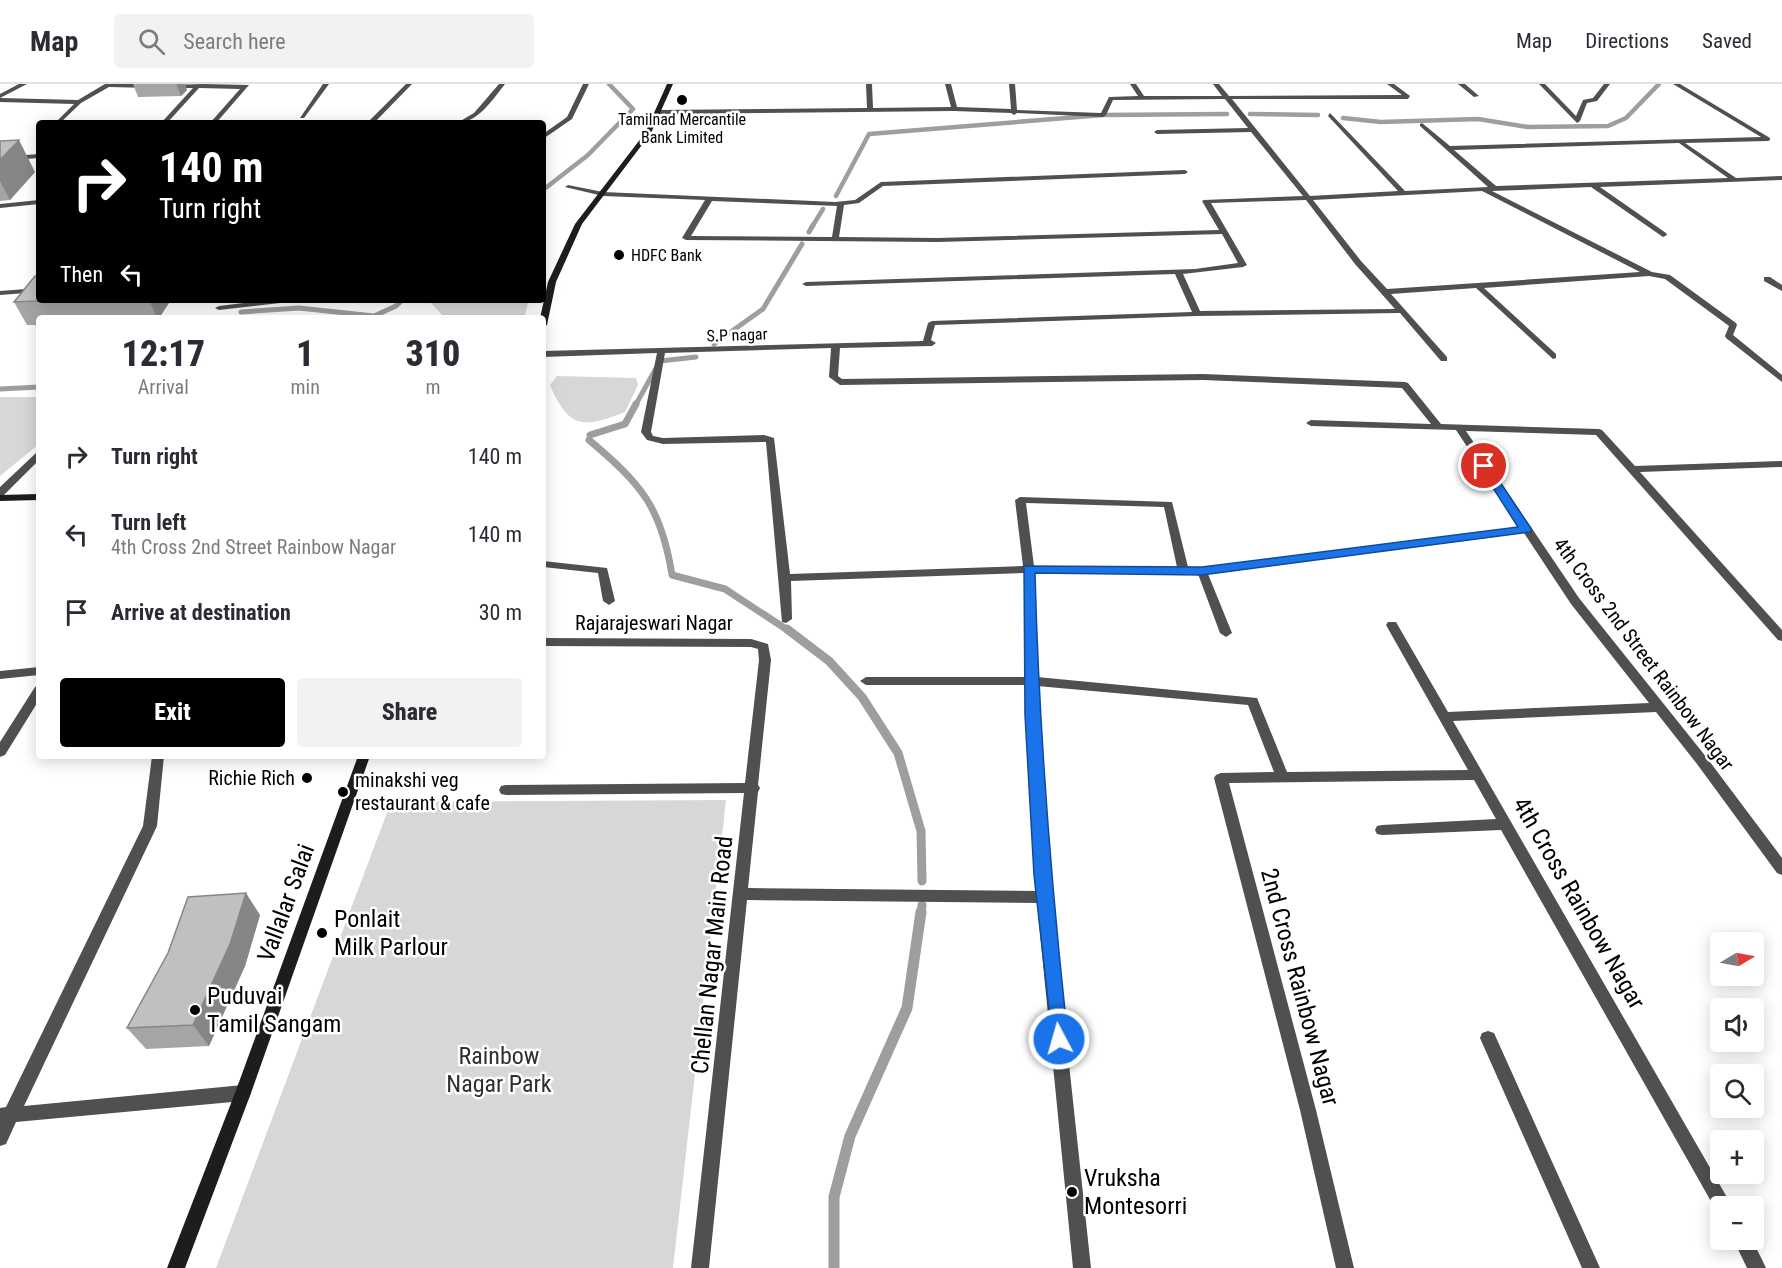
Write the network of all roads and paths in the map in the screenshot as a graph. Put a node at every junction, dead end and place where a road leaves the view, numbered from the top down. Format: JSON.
{"nodes":[{"id":1,"x":24,"y":84,"type":"edge"},
{"id":2,"x":108,"y":84,"type":"edge"},
{"id":3,"x":326,"y":84,"type":"edge"},
{"id":4,"x":409,"y":84,"type":"edge"},
{"id":5,"x":502,"y":84,"type":"edge"},
{"id":6,"x":586,"y":84,"type":"edge"},
{"id":7,"x":670,"y":84,"type":"edge"},
{"id":8,"x":869,"y":84,"type":"edge"},
{"id":9,"x":948,"y":84,"type":"edge"},
{"id":10,"x":1012,"y":84,"type":"edge"},
{"id":11,"x":1133,"y":84,"type":"edge"},
{"id":12,"x":1216,"y":84,"type":"edge"},
{"id":13,"x":1390,"y":84,"type":"edge"},
{"id":14,"x":1461,"y":84,"type":"edge"},
{"id":15,"x":1542,"y":84,"type":"edge"},
{"id":16,"x":1607,"y":84,"type":"edge"},
{"id":17,"x":1676,"y":84,"type":"edge"},
{"id":18,"x":198,"y":85,"type":"edge"},
{"id":19,"x":245,"y":85,"type":"edge"},
{"id":20,"x":1476,"y":96,"type":"dead end"},
{"id":21,"x":0,"y":98,"type":"edge"},
{"id":22,"x":1142,"y":98,"type":"junction"},
{"id":23,"x":1227,"y":99,"type":"junction"},
{"id":24,"x":79,"y":102,"type":"junction"},
{"id":25,"x":954,"y":109,"type":"junction"},
{"id":26,"x":870,"y":111,"type":"junction"},
{"id":27,"x":658,"y":112,"type":"junction"},
{"id":28,"x":1014,"y":113,"type":"junction"},
{"id":29,"x":1330,"y":115,"type":"dead end"},
{"id":30,"x":302,"y":117,"type":"dead end"},
{"id":31,"x":61,"y":120,"type":"edge"},
{"id":32,"x":167,"y":120,"type":"edge"},
{"id":33,"x":216,"y":120,"type":"edge"},
{"id":34,"x":373,"y":120,"type":"edge"},
{"id":35,"x":465,"y":120,"type":"edge"},
{"id":36,"x":1422,"y":124,"type":"dead end"},
{"id":37,"x":1251,"y":130,"type":"junction"},
{"id":38,"x":1157,"y":132,"type":"dead end"},
{"id":39,"x":546,"y":135,"type":"edge"},
{"id":40,"x":1682,"y":144,"type":"junction"},
{"id":41,"x":1449,"y":148,"type":"junction"},
{"id":42,"x":36,"y":156,"type":"edge"},
{"id":43,"x":12,"y":158,"type":"edge"},
{"id":44,"x":1185,"y":172,"type":"dead end"},
{"id":45,"x":1782,"y":178,"type":"edge"},
{"id":46,"x":1735,"y":180,"type":"junction"},
{"id":47,"x":1593,"y":185,"type":"junction"},
{"id":48,"x":568,"y":187,"type":"dead end"},
{"id":49,"x":1482,"y":189,"type":"junction"},
{"id":50,"x":1495,"y":189,"type":"junction"},
{"id":51,"x":1402,"y":191,"type":"junction"},
{"id":52,"x":603,"y":194,"type":"junction"},
{"id":53,"x":710,"y":198,"type":"junction"},
{"id":54,"x":1308,"y":198,"type":"junction"},
{"id":55,"x":36,"y":202,"type":"edge"},
{"id":56,"x":841,"y":203,"type":"junction"},
{"id":57,"x":0,"y":206,"type":"edge"},
{"id":58,"x":1226,"y":232,"type":"junction"},
{"id":59,"x":1663,"y":235,"type":"dead end"},
{"id":60,"x":835,"y":240,"type":"junction"},
{"id":61,"x":1178,"y":272,"type":"junction"},
{"id":62,"x":1650,"y":274,"type":"junction"},
{"id":63,"x":1782,"y":278,"type":"edge"},
{"id":64,"x":806,"y":284,"type":"dead end"},
{"id":65,"x":1479,"y":287,"type":"junction"},
{"id":66,"x":1782,"y":289,"type":"edge"},
{"id":67,"x":36,"y":290,"type":"edge"},
{"id":68,"x":1385,"y":292,"type":"junction"},
{"id":69,"x":0,"y":293,"type":"edge"},
{"id":70,"x":223,"y":303,"type":"edge"},
{"id":71,"x":263,"y":303,"type":"edge"},
{"id":72,"x":219,"y":308,"type":"junction"},
{"id":73,"x":1402,"y":311,"type":"junction"},
{"id":74,"x":1197,"y":314,"type":"junction"},
{"id":75,"x":217,"y":315,"type":"edge"},
{"id":76,"x":545,"y":315,"type":"edge"},
{"id":77,"x":836,"y":346,"type":"junction"},
{"id":78,"x":661,"y":353,"type":"junction"},
{"id":79,"x":546,"y":354,"type":"edge"},
{"id":80,"x":1553,"y":356,"type":"dead end"},
{"id":81,"x":1444,"y":359,"type":"dead end"},
{"id":82,"x":1782,"y":379,"type":"edge"},
{"id":83,"x":1311,"y":423,"type":"dead end"},
{"id":84,"x":1439,"y":428,"type":"junction"},
{"id":85,"x":1460,"y":429,"type":"junction"},
{"id":86,"x":36,"y":458,"type":"edge"},
{"id":87,"x":1782,"y":464,"type":"edge"},
{"id":88,"x":1632,"y":469,"type":"junction"},
{"id":89,"x":0,"y":493,"type":"edge"},
{"id":90,"x":36,"y":497,"type":"edge"},
{"id":91,"x":0,"y":498,"type":"edge"},
{"id":92,"x":1526,"y":530,"type":"junction"},
{"id":93,"x":546,"y":564,"type":"edge"},
{"id":94,"x":1029,"y":569,"type":"junction"},
{"id":95,"x":1183,"y":571,"type":"junction"},
{"id":96,"x":1202,"y":571,"type":"junction"},
{"id":97,"x":785,"y":578,"type":"junction"},
{"id":98,"x":609,"y":601,"type":"dead end"},
{"id":99,"x":786,"y":619,"type":"dead end"},
{"id":100,"x":1392,"y":625,"type":"dead end"},
{"id":101,"x":1226,"y":633,"type":"dead end"},
{"id":102,"x":1782,"y":637,"type":"edge"},
{"id":103,"x":546,"y":642,"type":"edge"},
{"id":104,"x":764,"y":647,"type":"joint"},
{"id":105,"x":36,"y":671,"type":"edge"},
{"id":106,"x":0,"y":675,"type":"edge"},
{"id":107,"x":866,"y":681,"type":"dead end"},
{"id":108,"x":1031,"y":681,"type":"junction"},
{"id":109,"x":36,"y":695,"type":"edge"},
{"id":110,"x":1659,"y":707,"type":"junction"},
{"id":111,"x":1446,"y":717,"type":"junction"},
{"id":112,"x":0,"y":752,"type":"edge"},
{"id":113,"x":158,"y":759,"type":"edge"},
{"id":114,"x":363,"y":759,"type":"edge"},
{"id":115,"x":1282,"y":776,"type":"junction"},
{"id":116,"x":1479,"y":776,"type":"junction"},
{"id":117,"x":753,"y":788,"type":"junction"},
{"id":118,"x":506,"y":790,"type":"dead end"},
{"id":119,"x":1506,"y":824,"type":"junction"},
{"id":120,"x":1382,"y":830,"type":"dead end"},
{"id":121,"x":1782,"y":869,"type":"edge"},
{"id":122,"x":740,"y":894,"type":"junction"},
{"id":123,"x":1044,"y":897,"type":"junction"},
{"id":124,"x":1488,"y":1038,"type":"dead end"},
{"id":125,"x":243,"y":1093,"type":"junction"},
{"id":126,"x":6,"y":1115,"type":"edge"},
{"id":127,"x":0,"y":1138,"type":"edge"},
{"id":128,"x":1718,"y":1196,"type":"edge"},
{"id":129,"x":1748,"y":1250,"type":"edge"},
{"id":130,"x":176,"y":1268,"type":"edge"},
{"id":131,"x":700,"y":1268,"type":"edge"},
{"id":132,"x":1082,"y":1268,"type":"edge"},
{"id":133,"x":1345,"y":1268,"type":"edge"},
{"id":134,"x":1591,"y":1268,"type":"edge"},
{"id":135,"x":1757,"y":1268,"type":"edge"}],
"edges":[{"from":1,"to":21,"type":"street"},
{"from":2,"to":18,"type":"street"},
{"from":2,"to":24,"type":"street"},
{"from":3,"to":30,"type":"street"},
{"from":4,"to":34,"type":"street"},
{"from":5,"to":35,"type":"street"},
{"from":6,"to":39,"type":"street"},
{"from":7,"to":27,"type":"street"},
{"from":8,"to":26,"type":"street"},
{"from":9,"to":25,"type":"street"},
{"from":10,"to":28,"type":"street"},
{"from":11,"to":22,"type":"street"},
{"from":12,"to":23,"type":"street"},
{"from":13,"to":23,"type":"street"},
{"from":14,"to":20,"type":"street"},
{"from":15,"to":16,"type":"street"},
{"from":17,"to":40,"type":"street"},
{"from":18,"to":19,"type":"street"},
{"from":18,"to":32,"type":"street"},
{"from":19,"to":33,"type":"street"},
{"from":21,"to":24,"type":"street"},
{"from":22,"to":23,"type":"street"},
{"from":22,"to":28,"type":"street"},
{"from":23,"to":37,"type":"street"},
{"from":24,"to":31,"type":"street"},
{"from":25,"to":26,"type":"street"},
{"from":25,"to":28,"type":"street"},
{"from":26,"to":27,"type":"street"},
{"from":27,"to":52,"type":"street"},
{"from":29,"to":51,"type":"street"},
{"from":36,"to":41,"type":"street"},
{"from":37,"to":38,"type":"street"},
{"from":37,"to":54,"type":"street"},
{"from":40,"to":41,"type":"street"},
{"from":40,"to":46,"type":"street"},
{"from":41,"to":50,"type":"street"},
{"from":42,"to":43,"type":"street"},
{"from":44,"to":56,"type":"street"},
{"from":45,"to":46,"type":"street"},
{"from":46,"to":47,"type":"street"},
{"from":47,"to":50,"type":"street"},
{"from":47,"to":59,"type":"street"},
{"from":48,"to":52,"type":"street"},
{"from":49,"to":50,"type":"street"},
{"from":49,"to":51,"type":"street"},
{"from":49,"to":62,"type":"street"},
{"from":51,"to":54,"type":"street"},
{"from":52,"to":53,"type":"street"},
{"from":52,"to":76,"type":"street"},
{"from":53,"to":56,"type":"street"},
{"from":53,"to":60,"type":"street"},
{"from":54,"to":58,"type":"street"},
{"from":54,"to":68,"type":"street"},
{"from":55,"to":57,"type":"street"},
{"from":56,"to":60,"type":"street"},
{"from":58,"to":60,"type":"street"},
{"from":58,"to":61,"type":"street"},
{"from":61,"to":64,"type":"street"},
{"from":61,"to":74,"type":"street"},
{"from":62,"to":65,"type":"street"},
{"from":62,"to":82,"type":"street"},
{"from":63,"to":66,"type":"street"},
{"from":65,"to":68,"type":"street"},
{"from":65,"to":80,"type":"street"},
{"from":67,"to":69,"type":"street"},
{"from":68,"to":73,"type":"street"},
{"from":70,"to":72,"type":"street"},
{"from":71,"to":72,"type":"street"},
{"from":72,"to":75,"type":"street"},
{"from":73,"to":74,"type":"street"},
{"from":73,"to":81,"type":"street"},
{"from":74,"to":77,"type":"street","name":"S.P nagar"},
{"from":77,"to":78,"type":"street","name":"S.P nagar"},
{"from":77,"to":84,"type":"street"},
{"from":78,"to":79,"type":"street","name":"S.P nagar"},
{"from":78,"to":97,"type":"street"},
{"from":83,"to":84,"type":"street"},
{"from":84,"to":85,"type":"street"},
{"from":85,"to":88,"type":"street"},
{"from":85,"to":92,"type":"street","name":"4th Cross 2nd Street Rainbow Nagar"},
{"from":86,"to":89,"type":"street"},
{"from":87,"to":88,"type":"street"},
{"from":88,"to":102,"type":"street"},
{"from":90,"to":91,"type":"street"},
{"from":92,"to":96,"type":"street"},
{"from":92,"to":110,"type":"street","name":"4th Cross 2nd Street Rainbow Nagar"},
{"from":93,"to":98,"type":"street"},
{"from":94,"to":95,"type":"street"},
{"from":94,"to":95,"type":"street"},
{"from":94,"to":97,"type":"street"},
{"from":94,"to":108,"type":"street"},
{"from":95,"to":96,"type":"street"},
{"from":96,"to":101,"type":"street"},
{"from":97,"to":99,"type":"street"},
{"from":100,"to":111,"type":"street","name":"4th Cross Rainbow Nagar"},
{"from":103,"to":104,"type":"street","name":"Rajarajeswari Nagar"},
{"from":104,"to":117,"type":"street","name":"Chellan Nagar Main Road"},
{"from":105,"to":106,"type":"street"},
{"from":107,"to":108,"type":"street"},
{"from":108,"to":115,"type":"street"},
{"from":108,"to":123,"type":"street"},
{"from":109,"to":112,"type":"street"},
{"from":110,"to":111,"type":"street"},
{"from":110,"to":121,"type":"street","name":"4th Cross 2nd Street Rainbow Nagar"},
{"from":111,"to":116,"type":"street","name":"4th Cross Rainbow Nagar"},
{"from":113,"to":126,"type":"street"},
{"from":114,"to":125,"type":"street","name":"Vallalar Salai"},
{"from":115,"to":116,"type":"street"},
{"from":115,"to":133,"type":"street","name":"2nd Cross Rainbow Nagar"},
{"from":116,"to":119,"type":"street","name":"4th Cross Rainbow Nagar"},
{"from":117,"to":118,"type":"street"},
{"from":117,"to":122,"type":"street","name":"Chellan Nagar Main Road"},
{"from":119,"to":120,"type":"street"},
{"from":119,"to":128,"type":"street","name":"4th Cross Rainbow Nagar"},
{"from":122,"to":123,"type":"street"},
{"from":122,"to":131,"type":"street","name":"Chellan Nagar Main Road"},
{"from":123,"to":132,"type":"street"},
{"from":124,"to":134,"type":"street"},
{"from":125,"to":126,"type":"street"},
{"from":125,"to":130,"type":"street","name":"Vallalar Salai"},
{"from":126,"to":127,"type":"street"},
{"from":129,"to":135,"type":"street"}]}
